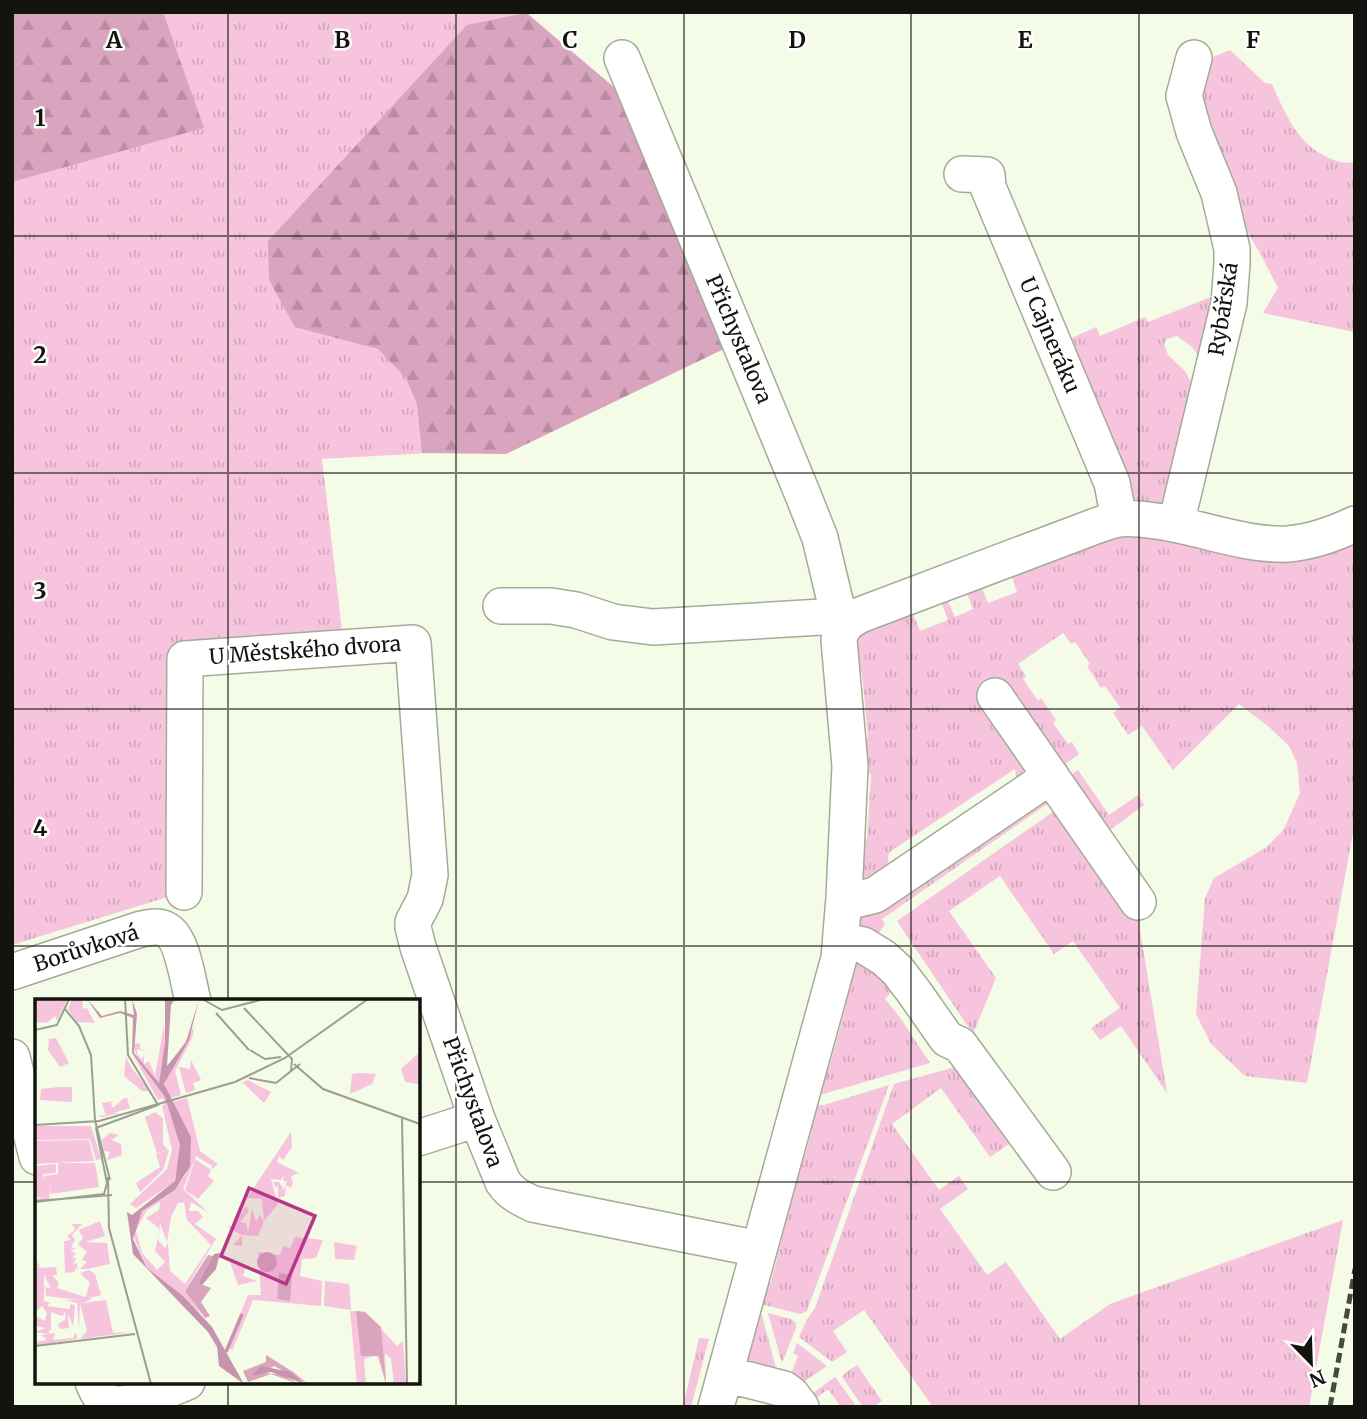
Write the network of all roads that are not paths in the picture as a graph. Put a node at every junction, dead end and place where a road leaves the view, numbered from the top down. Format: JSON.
{"nodes":[{"id":1,"x":622,"y":58,"type":"dead end"},
{"id":2,"x":1194,"y":58,"type":"dead end"},
{"id":3,"x":962,"y":174,"type":"dead end"},
{"id":4,"x":1119,"y":519,"type":"junction"},
{"id":5,"x":1176,"y":524,"type":"junction"},
{"id":6,"x":1355,"y":524,"type":"edge"},
{"id":7,"x":501,"y":606,"type":"dead end"},
{"id":8,"x":847,"y":623,"type":"junction"},
{"id":9,"x":995,"y":696,"type":"dead end"},
{"id":10,"x":1051,"y":776,"type":"junction"},
{"id":11,"x":184,"y":892,"type":"dead end"},
{"id":12,"x":844,"y":898,"type":"junction"},
{"id":13,"x":1138,"y":902,"type":"dead end"},
{"id":14,"x":413,"y":927,"type":"joint"},
{"id":15,"x":841,"y":941,"type":"junction"},
{"id":16,"x":12,"y":972,"type":"edge"},
{"id":17,"x":192,"y":999,"type":"edge"},
{"id":18,"x":12,"y":1057,"type":"edge"},
{"id":19,"x":477,"y":1119,"type":"junction"},
{"id":20,"x":420,"y":1137,"type":"edge"},
{"id":21,"x":35,"y":1149,"type":"edge"},
{"id":22,"x":1053,"y":1172,"type":"dead end"},
{"id":23,"x":759,"y":1249,"type":"junction"},
{"id":24,"x":725,"y":1374,"type":"junction"},
{"id":25,"x":94,"y":1384,"type":"edge"},
{"id":26,"x":181,"y":1384,"type":"edge"},
{"id":27,"x":716,"y":1407,"type":"edge"},
{"id":28,"x":802,"y":1407,"type":"edge"}],
"edges":[{"from":1,"to":8,"type":"street","name":"Přichystalova"},
{"from":2,"to":5,"type":"street","name":"Rybářská"},
{"from":3,"to":4,"type":"street","name":"U Cajneráku"},
{"from":4,"to":5,"type":"street"},
{"from":4,"to":8,"type":"street"},
{"from":5,"to":6,"type":"street"},
{"from":7,"to":8,"type":"street"},
{"from":8,"to":12,"type":"street"},
{"from":9,"to":10,"type":"street"},
{"from":10,"to":12,"type":"street"},
{"from":10,"to":13,"type":"street"},
{"from":11,"to":14,"type":"street","name":"U Městského dvora"},
{"from":12,"to":15,"type":"street"},
{"from":14,"to":19,"type":"street","name":"Přichystalova"},
{"from":15,"to":22,"type":"street"},
{"from":15,"to":23,"type":"street"},
{"from":16,"to":17,"type":"street","name":"Borůvková"},
{"from":18,"to":21,"type":"street"},
{"from":19,"to":20,"type":"street"},
{"from":19,"to":23,"type":"street","name":"Přichystalova"},
{"from":23,"to":24,"type":"street"},
{"from":24,"to":27,"type":"street"},
{"from":24,"to":28,"type":"street"},
{"from":25,"to":26,"type":"street"}]}
